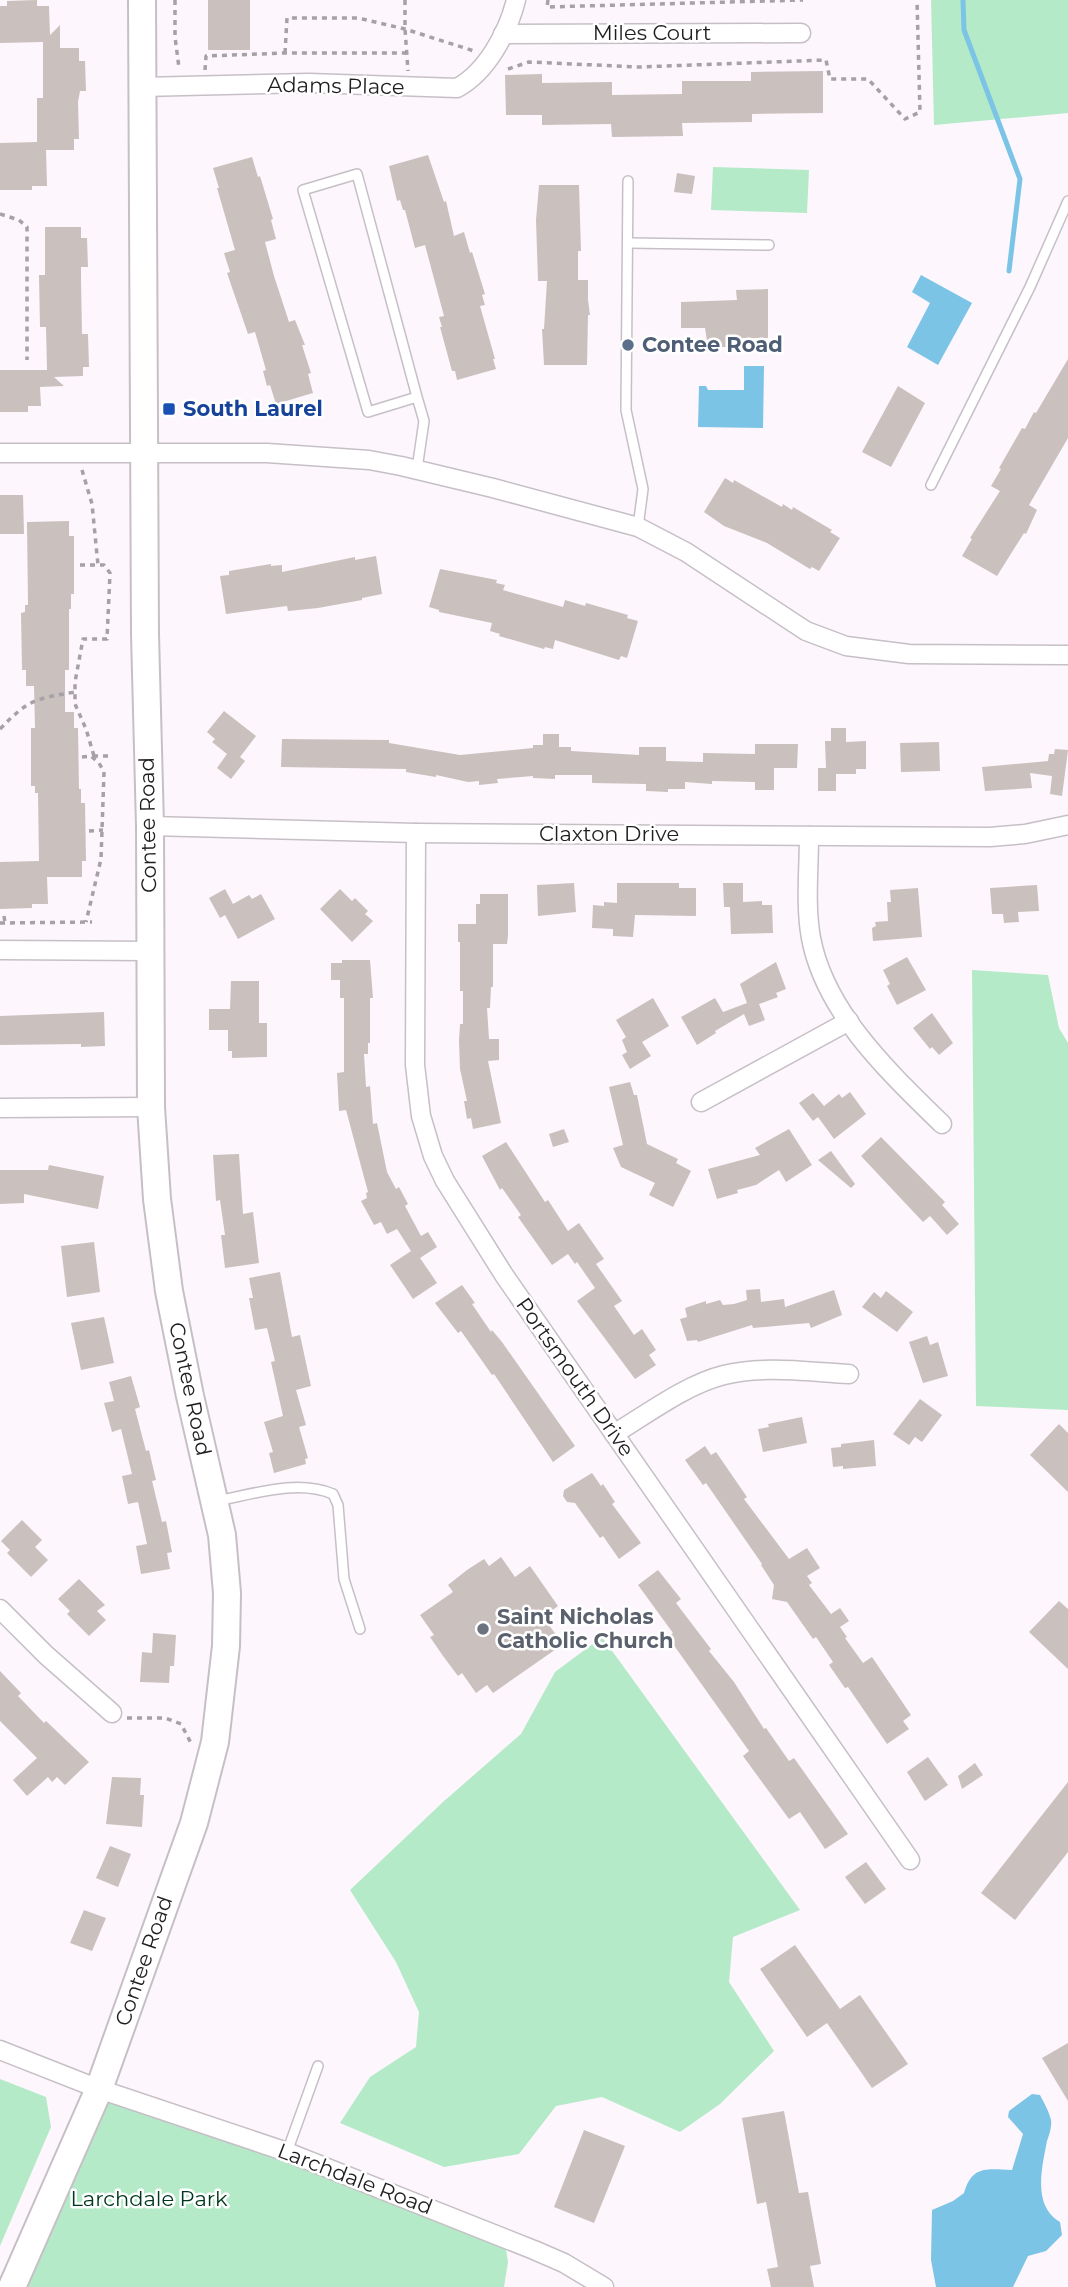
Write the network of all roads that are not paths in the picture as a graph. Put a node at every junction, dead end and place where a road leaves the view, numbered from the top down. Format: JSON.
{"nodes":[{"id":1,"x":142,"y":0,"type":"edge"},
{"id":2,"x":516,"y":0,"type":"edge"},
{"id":3,"x":801,"y":33,"type":"dead end"},
{"id":4,"x":503,"y":34,"type":"junction"},
{"id":5,"x":142,"y":88,"type":"junction"},
{"id":6,"x":628,"y":181,"type":"dead end"},
{"id":7,"x":1068,"y":201,"type":"edge"},
{"id":8,"x":629,"y":243,"type":"junction"},
{"id":9,"x":769,"y":246,"type":"dead end"},
{"id":10,"x":417,"y":397,"type":"junction"},
{"id":11,"x":0,"y":453,"type":"edge"},
{"id":12,"x":145,"y":453,"type":"junction"},
{"id":13,"x":416,"y":469,"type":"junction"},
{"id":14,"x":931,"y":485,"type":"dead end"},
{"id":15,"x":638,"y":527,"type":"junction"},
{"id":16,"x":1068,"y":655,"type":"edge"},
{"id":17,"x":1068,"y":825,"type":"edge"},
{"id":18,"x":150,"y":826,"type":"junction"},
{"id":19,"x":416,"y":833,"type":"junction"},
{"id":20,"x":809,"y":836,"type":"junction"},
{"id":21,"x":0,"y":950,"type":"edge"},
{"id":22,"x":149,"y":951,"type":"junction"},
{"id":23,"x":849,"y":1021,"type":"junction"},
{"id":24,"x":701,"y":1102,"type":"dead end"},
{"id":25,"x":150,"y":1107,"type":"junction"},
{"id":26,"x":0,"y":1108,"type":"edge"},
{"id":27,"x":942,"y":1124,"type":"dead end"},
{"id":28,"x":849,"y":1374,"type":"dead end"},
{"id":29,"x":614,"y":1434,"type":"junction"},
{"id":30,"x":215,"y":1501,"type":"junction"},
{"id":31,"x":0,"y":1609,"type":"edge"},
{"id":32,"x":360,"y":1629,"type":"dead end"},
{"id":33,"x":112,"y":1713,"type":"road end"},
{"id":34,"x":910,"y":1860,"type":"dead end"},
{"id":35,"x":0,"y":2050,"type":"edge"},
{"id":36,"x":318,"y":2066,"type":"dead end"},
{"id":37,"x":99,"y":2089,"type":"junction"},
{"id":38,"x":287,"y":2152,"type":"junction"},
{"id":39,"x":12,"y":2287,"type":"edge"},
{"id":40,"x":604,"y":2287,"type":"edge"}],
"edges":[{"from":1,"to":5,"type":"street","name":"Contee Road"},
{"from":2,"to":4,"type":"street","name":"Adams Place"},
{"from":3,"to":4,"type":"street","name":"Miles Court"},
{"from":4,"to":5,"type":"street","name":"Adams Place"},
{"from":5,"to":12,"type":"street","name":"Contee Road"},
{"from":6,"to":8,"type":"lane"},
{"from":7,"to":14,"type":"lane"},
{"from":8,"to":9,"type":"lane"},
{"from":8,"to":15,"type":"lane"},
{"from":10,"to":10,"type":"lane"},
{"from":10,"to":13,"type":"lane"},
{"from":11,"to":12,"type":"street"},
{"from":12,"to":13,"type":"street"},
{"from":12,"to":18,"type":"street","name":"Contee Road"},
{"from":13,"to":15,"type":"street"},
{"from":15,"to":16,"type":"street"},
{"from":17,"to":20,"type":"street","name":"Claxton Drive"},
{"from":18,"to":19,"type":"street","name":"Claxton Drive"},
{"from":18,"to":22,"type":"street","name":"Contee Road"},
{"from":19,"to":20,"type":"street","name":"Claxton Drive"},
{"from":19,"to":29,"type":"street","name":"Portsmouth Drive"},
{"from":20,"to":23,"type":"street"},
{"from":21,"to":22,"type":"street"},
{"from":22,"to":25,"type":"street","name":"Contee Road"},
{"from":23,"to":24,"type":"street"},
{"from":23,"to":27,"type":"street"},
{"from":25,"to":26,"type":"street"},
{"from":25,"to":30,"type":"street","name":"Contee Road"},
{"from":28,"to":29,"type":"street"},
{"from":29,"to":34,"type":"street","name":"Portsmouth Drive"},
{"from":30,"to":32,"type":"lane"},
{"from":30,"to":37,"type":"street","name":"Contee Road"},
{"from":31,"to":33,"type":"street"},
{"from":35,"to":37,"type":"street","name":"Larchdale Road"},
{"from":36,"to":38,"type":"lane"},
{"from":37,"to":38,"type":"street","name":"Larchdale Road"},
{"from":37,"to":39,"type":"street","name":"Contee Road"},
{"from":38,"to":40,"type":"street","name":"Larchdale Road"}]}
